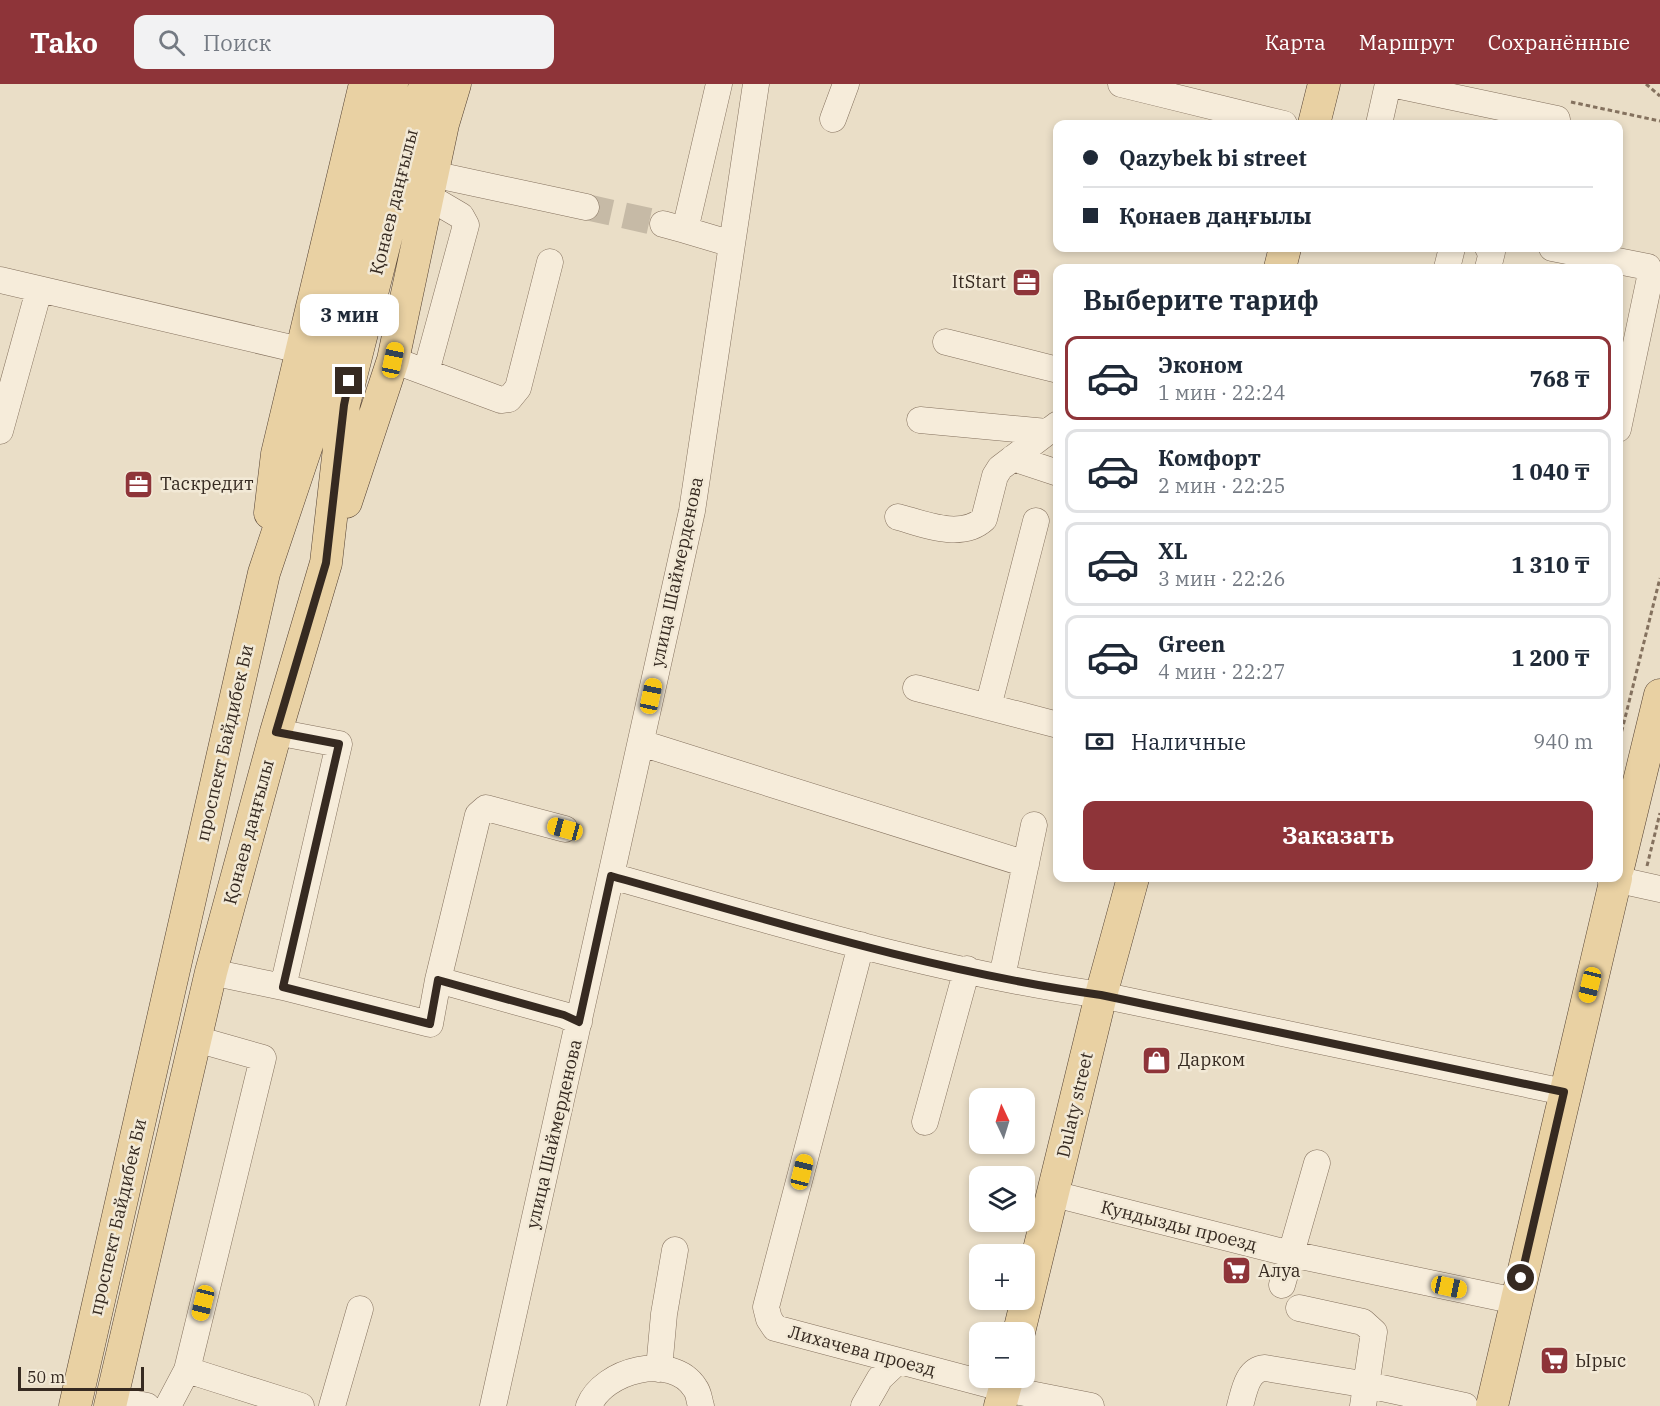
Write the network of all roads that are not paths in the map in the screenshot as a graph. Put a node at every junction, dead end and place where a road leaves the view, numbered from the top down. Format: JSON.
{"nodes":[{"id":1,"x":365,"y":84,"type":"edge"},
{"id":2,"x":392,"y":84,"type":"edge"},
{"id":3,"x":425,"y":84,"type":"edge"},
{"id":4,"x":455,"y":84,"type":"edge"},
{"id":5,"x":720,"y":84,"type":"edge"},
{"id":6,"x":756,"y":84,"type":"edge"},
{"id":7,"x":846,"y":84,"type":"edge"},
{"id":8,"x":1121,"y":84,"type":"edge"},
{"id":9,"x":1324,"y":84,"type":"edge"},
{"id":10,"x":1390,"y":84,"type":"edge"},
{"id":11,"x":1562,"y":110,"type":"road end"},
{"id":12,"x":833,"y":119,"type":"dead end"},
{"id":13,"x":1268,"y":120,"type":"edge"},
{"id":14,"x":1315,"y":120,"type":"edge"},
{"id":15,"x":1380,"y":120,"type":"edge"},
{"id":16,"x":429,"y":185,"type":"junction"},
{"id":17,"x":586,"y":207,"type":"tunnel mouth"},
{"id":18,"x":732,"y":244,"type":"junction"},
{"id":19,"x":1572,"y":252,"type":"edge"},
{"id":20,"x":550,"y":262,"type":"dead end"},
{"id":21,"x":0,"y":280,"type":"edge"},
{"id":22,"x":39,"y":290,"type":"junction"},
{"id":23,"x":946,"y":342,"type":"dead end"},
{"id":24,"x":300,"y":350,"type":"junction"},
{"id":25,"x":393,"y":360,"type":"junction"},
{"id":26,"x":1053,"y":369,"type":"edge"},
{"id":27,"x":426,"y":372,"type":"junction"},
{"id":28,"x":1623,"y":405,"type":"edge"},
{"id":29,"x":920,"y":420,"type":"dead end"},
{"id":30,"x":1052,"y":428,"type":"edge"},
{"id":31,"x":0,"y":431,"type":"edge"},
{"id":32,"x":1013,"y":458,"type":"junction"},
{"id":33,"x":1053,"y":471,"type":"edge"},
{"id":34,"x":898,"y":517,"type":"dead end"},
{"id":35,"x":1036,"y":520,"type":"dead end"},
{"id":36,"x":326,"y":563,"type":"junction"},
{"id":37,"x":264,"y":573,"type":"junction"},
{"id":38,"x":916,"y":688,"type":"dead end"},
{"id":39,"x":1660,"y":695,"type":"edge"},
{"id":40,"x":987,"y":707,"type":"junction"},
{"id":41,"x":1053,"y":724,"type":"edge"},
{"id":42,"x":276,"y":732,"type":"junction"},
{"id":43,"x":641,"y":743,"type":"junction"},
{"id":44,"x":1034,"y":825,"type":"dead end"},
{"id":45,"x":565,"y":829,"type":"dead end"},
{"id":46,"x":1026,"y":864,"type":"junction"},
{"id":47,"x":611,"y":876,"type":"junction"},
{"id":48,"x":1627,"y":879,"type":"edge"},
{"id":49,"x":1132,"y":882,"type":"edge"},
{"id":50,"x":861,"y":945,"type":"junction"},
{"id":51,"x":968,"y":969,"type":"junction"},
{"id":52,"x":211,"y":972,"type":"junction"},
{"id":53,"x":1002,"y":977,"type":"junction"},
{"id":54,"x":438,"y":980,"type":"junction"},
{"id":55,"x":283,"y":987,"type":"junction"},
{"id":56,"x":1101,"y":995,"type":"junction"},
{"id":57,"x":579,"y":1022,"type":"junction"},
{"id":58,"x":196,"y":1039,"type":"junction"},
{"id":59,"x":1564,"y":1092,"type":"junction"},
{"id":60,"x":924,"y":1122,"type":"dead end"},
{"id":61,"x":1317,"y":1163,"type":"dead end"},
{"id":62,"x":1054,"y":1194,"type":"junction"},
{"id":63,"x":675,"y":1250,"type":"dead end"},
{"id":64,"x":1291,"y":1254,"type":"junction"},
{"id":65,"x":1282,"y":1285,"type":"dead end"},
{"id":66,"x":1516,"y":1301,"type":"junction"},
{"id":67,"x":1299,"y":1308,"type":"dead end"},
{"id":68,"x":360,"y":1309,"type":"dead end"},
{"id":69,"x":1022,"y":1322,"type":"edge"},
{"id":70,"x":898,"y":1361,"type":"junction"},
{"id":71,"x":659,"y":1369,"type":"junction"},
{"id":72,"x":187,"y":1370,"type":"junction"},
{"id":73,"x":1004,"y":1390,"type":"edge"},
{"id":74,"x":1366,"y":1395,"type":"edge"},
{"id":75,"x":111,"y":1402,"type":"edge"},
{"id":76,"x":75,"y":1406,"type":"edge"},
{"id":77,"x":147,"y":1406,"type":"edge"},
{"id":78,"x":168,"y":1406,"type":"edge"},
{"id":79,"x":301,"y":1406,"type":"edge"},
{"id":80,"x":332,"y":1406,"type":"edge"},
{"id":81,"x":493,"y":1406,"type":"edge"},
{"id":82,"x":589,"y":1406,"type":"edge"},
{"id":83,"x":700,"y":1406,"type":"edge"},
{"id":84,"x":864,"y":1406,"type":"edge"},
{"id":85,"x":1091,"y":1406,"type":"edge"},
{"id":86,"x":1240,"y":1406,"type":"edge"},
{"id":87,"x":1465,"y":1406,"type":"edge"},
{"id":88,"x":1492,"y":1406,"type":"edge"}],
"edges":[{"from":1,"to":24,"type":"main road"},
{"from":2,"to":37,"type":"main road","name":"проспект Байдибек Би"},
{"from":3,"to":36,"type":"main road","name":"Қонаев даңғылы"},
{"from":4,"to":16,"type":"main road"},
{"from":5,"to":18,"type":"street"},
{"from":6,"to":18,"type":"street","name":"улица Шаймерденова"},
{"from":7,"to":12,"type":"street"},
{"from":8,"to":13,"type":"street"},
{"from":9,"to":14,"type":"main road"},
{"from":10,"to":11,"type":"street"},
{"from":10,"to":15,"type":"street"},
{"from":16,"to":17,"type":"street"},
{"from":16,"to":25,"type":"main road"},
{"from":16,"to":27,"type":"street"},
{"from":18,"to":43,"type":"street","name":"улица Шаймерденова"},
{"from":19,"to":28,"type":"street"},
{"from":20,"to":27,"type":"street"},
{"from":21,"to":22,"type":"street"},
{"from":22,"to":24,"type":"street"},
{"from":22,"to":31,"type":"street"},
{"from":23,"to":26,"type":"street"},
{"from":24,"to":37,"type":"main road"},
{"from":25,"to":27,"type":"street"},
{"from":25,"to":36,"type":"main road"},
{"from":29,"to":30,"type":"street"},
{"from":30,"to":32,"type":"street"},
{"from":32,"to":33,"type":"street"},
{"from":32,"to":34,"type":"street"},
{"from":35,"to":40,"type":"street"},
{"from":36,"to":42,"type":"main road","name":"Қонаев даңғылы"},
{"from":37,"to":76,"type":"main road","name":"проспект Байдибек Би"},
{"from":38,"to":40,"type":"street"},
{"from":39,"to":48,"type":"main road"},
{"from":40,"to":41,"type":"street"},
{"from":42,"to":52,"type":"main road","name":"Қонаев даңғылы"},
{"from":42,"to":55,"type":"street"},
{"from":43,"to":46,"type":"street"},
{"from":43,"to":47,"type":"street","name":"улица Шаймерденова"},
{"from":44,"to":46,"type":"street"},
{"from":45,"to":54,"type":"street"},
{"from":46,"to":53,"type":"street"},
{"from":47,"to":50,"type":"street"},
{"from":47,"to":57,"type":"street","name":"улица Шаймерденова"},
{"from":48,"to":59,"type":"main road"},
{"from":49,"to":56,"type":"main road","name":"Dulaty street"},
{"from":50,"to":51,"type":"street"},
{"from":50,"to":70,"type":"street","name":"Лихачева проезд"},
{"from":51,"to":53,"type":"street"},
{"from":51,"to":60,"type":"street"},
{"from":52,"to":55,"type":"street"},
{"from":52,"to":58,"type":"main road","name":"Қонаев даңғылы"},
{"from":53,"to":56,"type":"street"},
{"from":54,"to":55,"type":"street"},
{"from":54,"to":57,"type":"street"},
{"from":56,"to":59,"type":"street"},
{"from":56,"to":62,"type":"main road","name":"Dulaty street"},
{"from":57,"to":81,"type":"street","name":"улица Шаймерденова"},
{"from":58,"to":72,"type":"street"},
{"from":58,"to":75,"type":"main road","name":"Қонаев даңғылы"},
{"from":59,"to":66,"type":"main road"},
{"from":61,"to":64,"type":"street"},
{"from":62,"to":64,"type":"street","name":"Кундызды проезд"},
{"from":62,"to":69,"type":"main road","name":"Dulaty street"},
{"from":63,"to":71,"type":"street"},
{"from":64,"to":65,"type":"street"},
{"from":64,"to":66,"type":"street","name":"Кундызды проезд"},
{"from":66,"to":88,"type":"main road"},
{"from":67,"to":74,"type":"street"},
{"from":68,"to":80,"type":"street"},
{"from":70,"to":73,"type":"street","name":"Лихачева проезд"},
{"from":70,"to":84,"type":"street"},
{"from":71,"to":82,"type":"street"},
{"from":71,"to":83,"type":"street"},
{"from":72,"to":78,"type":"street"},
{"from":72,"to":79,"type":"street"},
{"from":73,"to":85,"type":"street","name":"Лихачева проезд"},
{"from":74,"to":86,"type":"street"},
{"from":74,"to":87,"type":"street"},
{"from":75,"to":77,"type":"street"}]}
